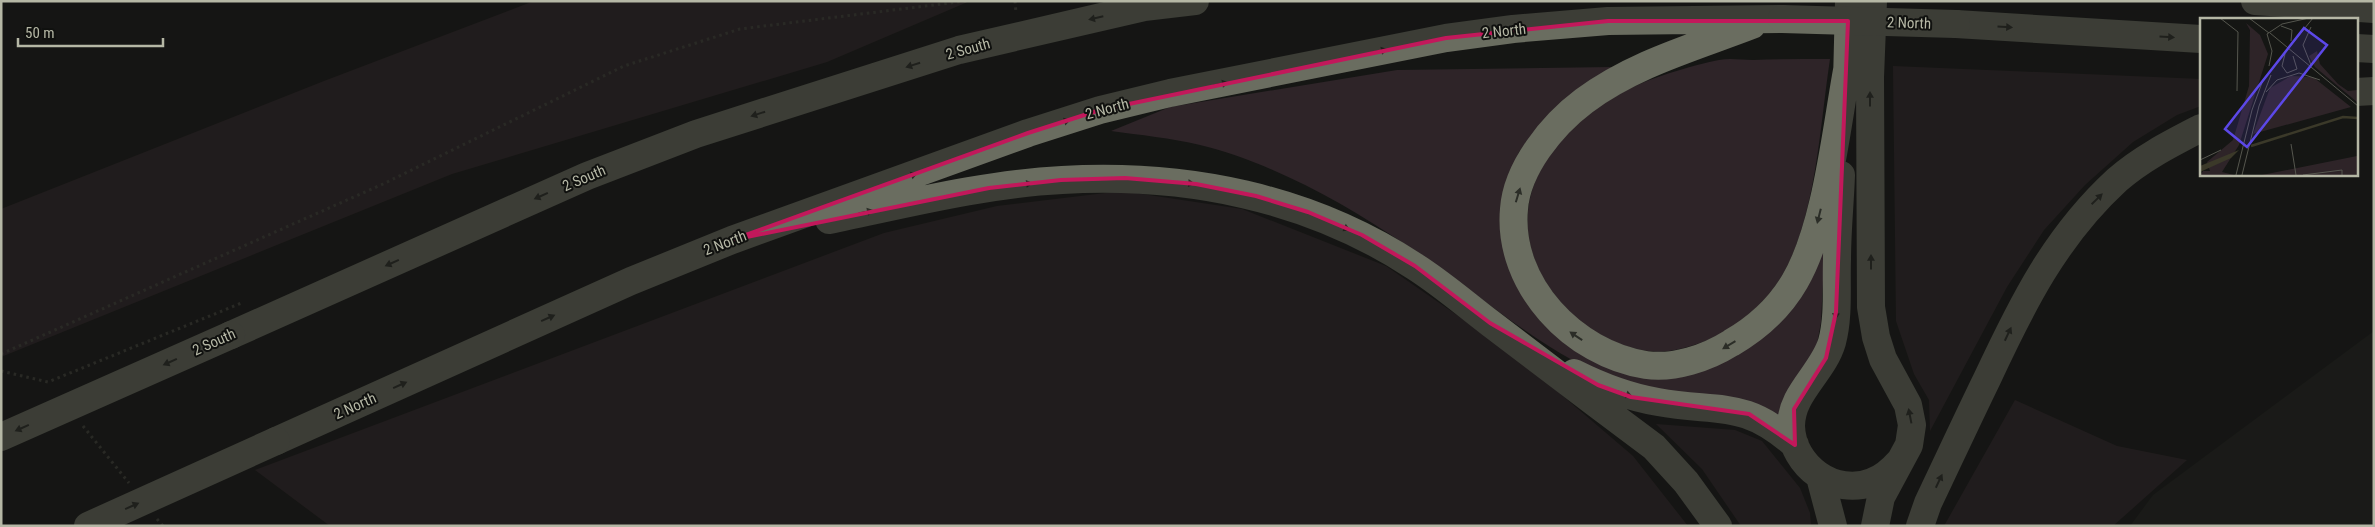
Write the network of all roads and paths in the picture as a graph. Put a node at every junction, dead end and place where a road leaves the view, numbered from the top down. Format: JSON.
{"nodes":[{"id":1,"x":966,"y":1,"type":"edge"},
{"id":2,"x":1015,"y":1,"type":"edge"},
{"id":3,"x":1195,"y":1,"type":"edge"},
{"id":4,"x":1849,"y":1,"type":"edge"},
{"id":5,"x":1873,"y":1,"type":"edge"},
{"id":6,"x":2255,"y":1,"type":"edge"},
{"id":7,"x":1155,"y":4,"type":"edge"},
{"id":8,"x":2374,"y":10,"type":"edge"},
{"id":9,"x":1017,"y":19,"type":"dead end"},
{"id":10,"x":1776,"y":19,"type":"junction"},
{"id":11,"x":2200,"y":39,"type":"edge"},
{"id":12,"x":2358,"y":48,"type":"edge"},
{"id":13,"x":2374,"y":49,"type":"edge"},
{"id":14,"x":1848,"y":65,"type":"junction"},
{"id":15,"x":2374,"y":91,"type":"edge"},
{"id":16,"x":2358,"y":92,"type":"edge"},
{"id":17,"x":2200,"y":129,"type":"edge"},
{"id":18,"x":732,"y":240,"type":"junction"},
{"id":19,"x":1490,"y":323,"type":"junction"},
{"id":20,"x":1,"y":354,"type":"edge"},
{"id":21,"x":48,"y":382,"type":"dead end"},
{"id":22,"x":54,"y":390,"type":"dead end"},
{"id":23,"x":78,"y":420,"type":"dead end"},
{"id":24,"x":1,"y":437,"type":"edge"},
{"id":25,"x":1795,"y":444,"type":"junction"},
{"id":26,"x":1900,"y":462,"type":"junction"},
{"id":27,"x":1820,"y":477,"type":"junction"},
{"id":28,"x":132,"y":488,"type":"dead end"},
{"id":29,"x":157,"y":518,"type":"dead end"},
{"id":30,"x":88,"y":526,"type":"edge"},
{"id":31,"x":163,"y":526,"type":"edge"},
{"id":32,"x":1718,"y":526,"type":"edge"},
{"id":33,"x":1834,"y":526,"type":"edge"},
{"id":34,"x":1875,"y":526,"type":"edge"},
{"id":35,"x":1920,"y":526,"type":"edge"}],
"edges":[{"from":1,"to":20,"type":"path"},
{"from":2,"to":9,"type":"path"},
{"from":3,"to":7,"type":"highway","name":"2 South"},
{"from":4,"to":14,"type":"highway"},
{"from":26,"to":5,"type":"highway","one_way":true},
{"from":6,"to":8,"type":"highway"},
{"from":7,"to":24,"type":"highway","name":"2 South","one_way":true,"bridge":true},
{"from":10,"to":11,"type":"highway","name":"2 North","one_way":true,"bridge":true},
{"from":14,"to":10,"type":"highway","one_way":true},
{"from":18,"to":10,"type":"highway","name":"2 North","one_way":true},
{"from":12,"to":13,"type":"highway"},
{"from":14,"to":25,"type":"highway","one_way":true},
{"from":15,"to":16,"type":"highway"},
{"from":35,"to":17,"type":"highway","one_way":true},
{"from":18,"to":19,"type":"highway","one_way":true},
{"from":30,"to":18,"type":"highway","name":"2 North","one_way":true,"bridge":true},
{"from":19,"to":25,"type":"highway","one_way":true},
{"from":19,"to":32,"type":"highway"},
{"from":21,"to":22,"type":"path"},
{"from":23,"to":28,"type":"path"},
{"from":25,"to":27,"type":"highway"},
{"from":26,"to":27,"type":"highway"},
{"from":26,"to":34,"type":"highway"},
{"from":27,"to":33,"type":"highway"},
{"from":29,"to":31,"type":"path"}]}
